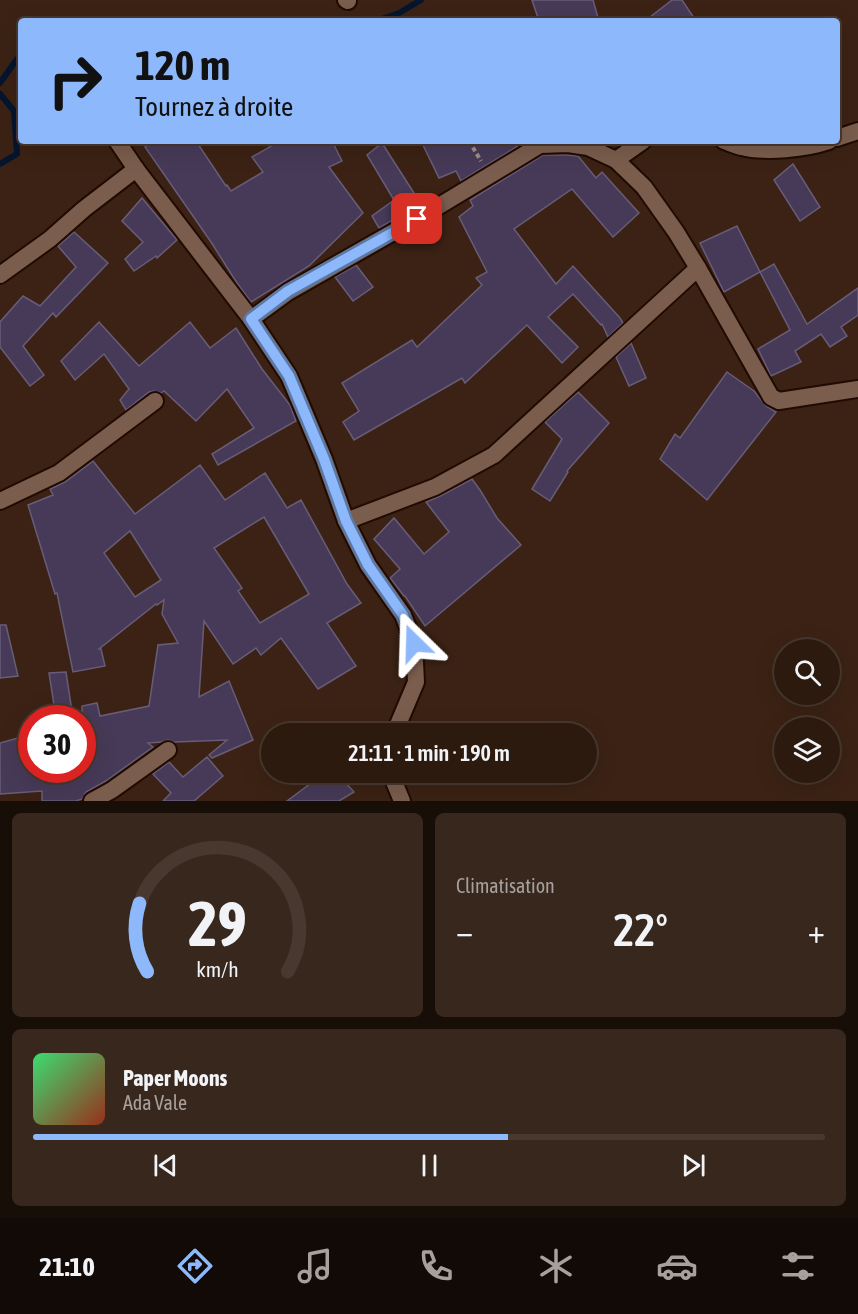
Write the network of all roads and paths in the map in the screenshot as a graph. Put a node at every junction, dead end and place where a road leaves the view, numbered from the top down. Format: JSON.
{"nodes":[{"id":1,"x":858,"y":131,"type":"edge"},
{"id":2,"x":840,"y":137,"type":"edge"},
{"id":3,"x":119,"y":144,"type":"edge"},
{"id":4,"x":551,"y":144,"type":"edge"},
{"id":5,"x":568,"y":144,"type":"edge"},
{"id":6,"x":639,"y":144,"type":"edge"},
{"id":7,"x":733,"y":144,"type":"edge"},
{"id":8,"x":820,"y":144,"type":"edge"},
{"id":9,"x":616,"y":160,"type":"junction"},
{"id":10,"x":136,"y":169,"type":"junction"},
{"id":11,"x":698,"y":268,"type":"junction"},
{"id":12,"x":0,"y":275,"type":"edge"},
{"id":13,"x":251,"y":319,"type":"junction"},
{"id":14,"x":858,"y":389,"type":"edge"},
{"id":15,"x":155,"y":401,"type":"dead end"},
{"id":16,"x":0,"y":501,"type":"edge"},
{"id":17,"x":346,"y":521,"type":"junction"},
{"id":18,"x":399,"y":723,"type":"edge"},
{"id":19,"x":168,"y":750,"type":"dead end"},
{"id":20,"x":395,"y":783,"type":"edge"},
{"id":21,"x":92,"y":801,"type":"edge"},
{"id":22,"x":402,"y":801,"type":"edge"}],
"edges":[{"from":1,"to":2,"type":"street"},
{"from":3,"to":10,"type":"street"},
{"from":4,"to":13,"type":"street"},
{"from":5,"to":9,"type":"street"},
{"from":6,"to":9,"type":"street"},
{"from":7,"to":8,"type":"street"},
{"from":9,"to":11,"type":"street"},
{"from":10,"to":12,"type":"street"},
{"from":10,"to":13,"type":"street"},
{"from":11,"to":14,"type":"street"},
{"from":11,"to":17,"type":"street"},
{"from":13,"to":17,"type":"street"},
{"from":15,"to":16,"type":"street"},
{"from":17,"to":18,"type":"street"},
{"from":19,"to":21,"type":"street"},
{"from":20,"to":22,"type":"street"}]}
